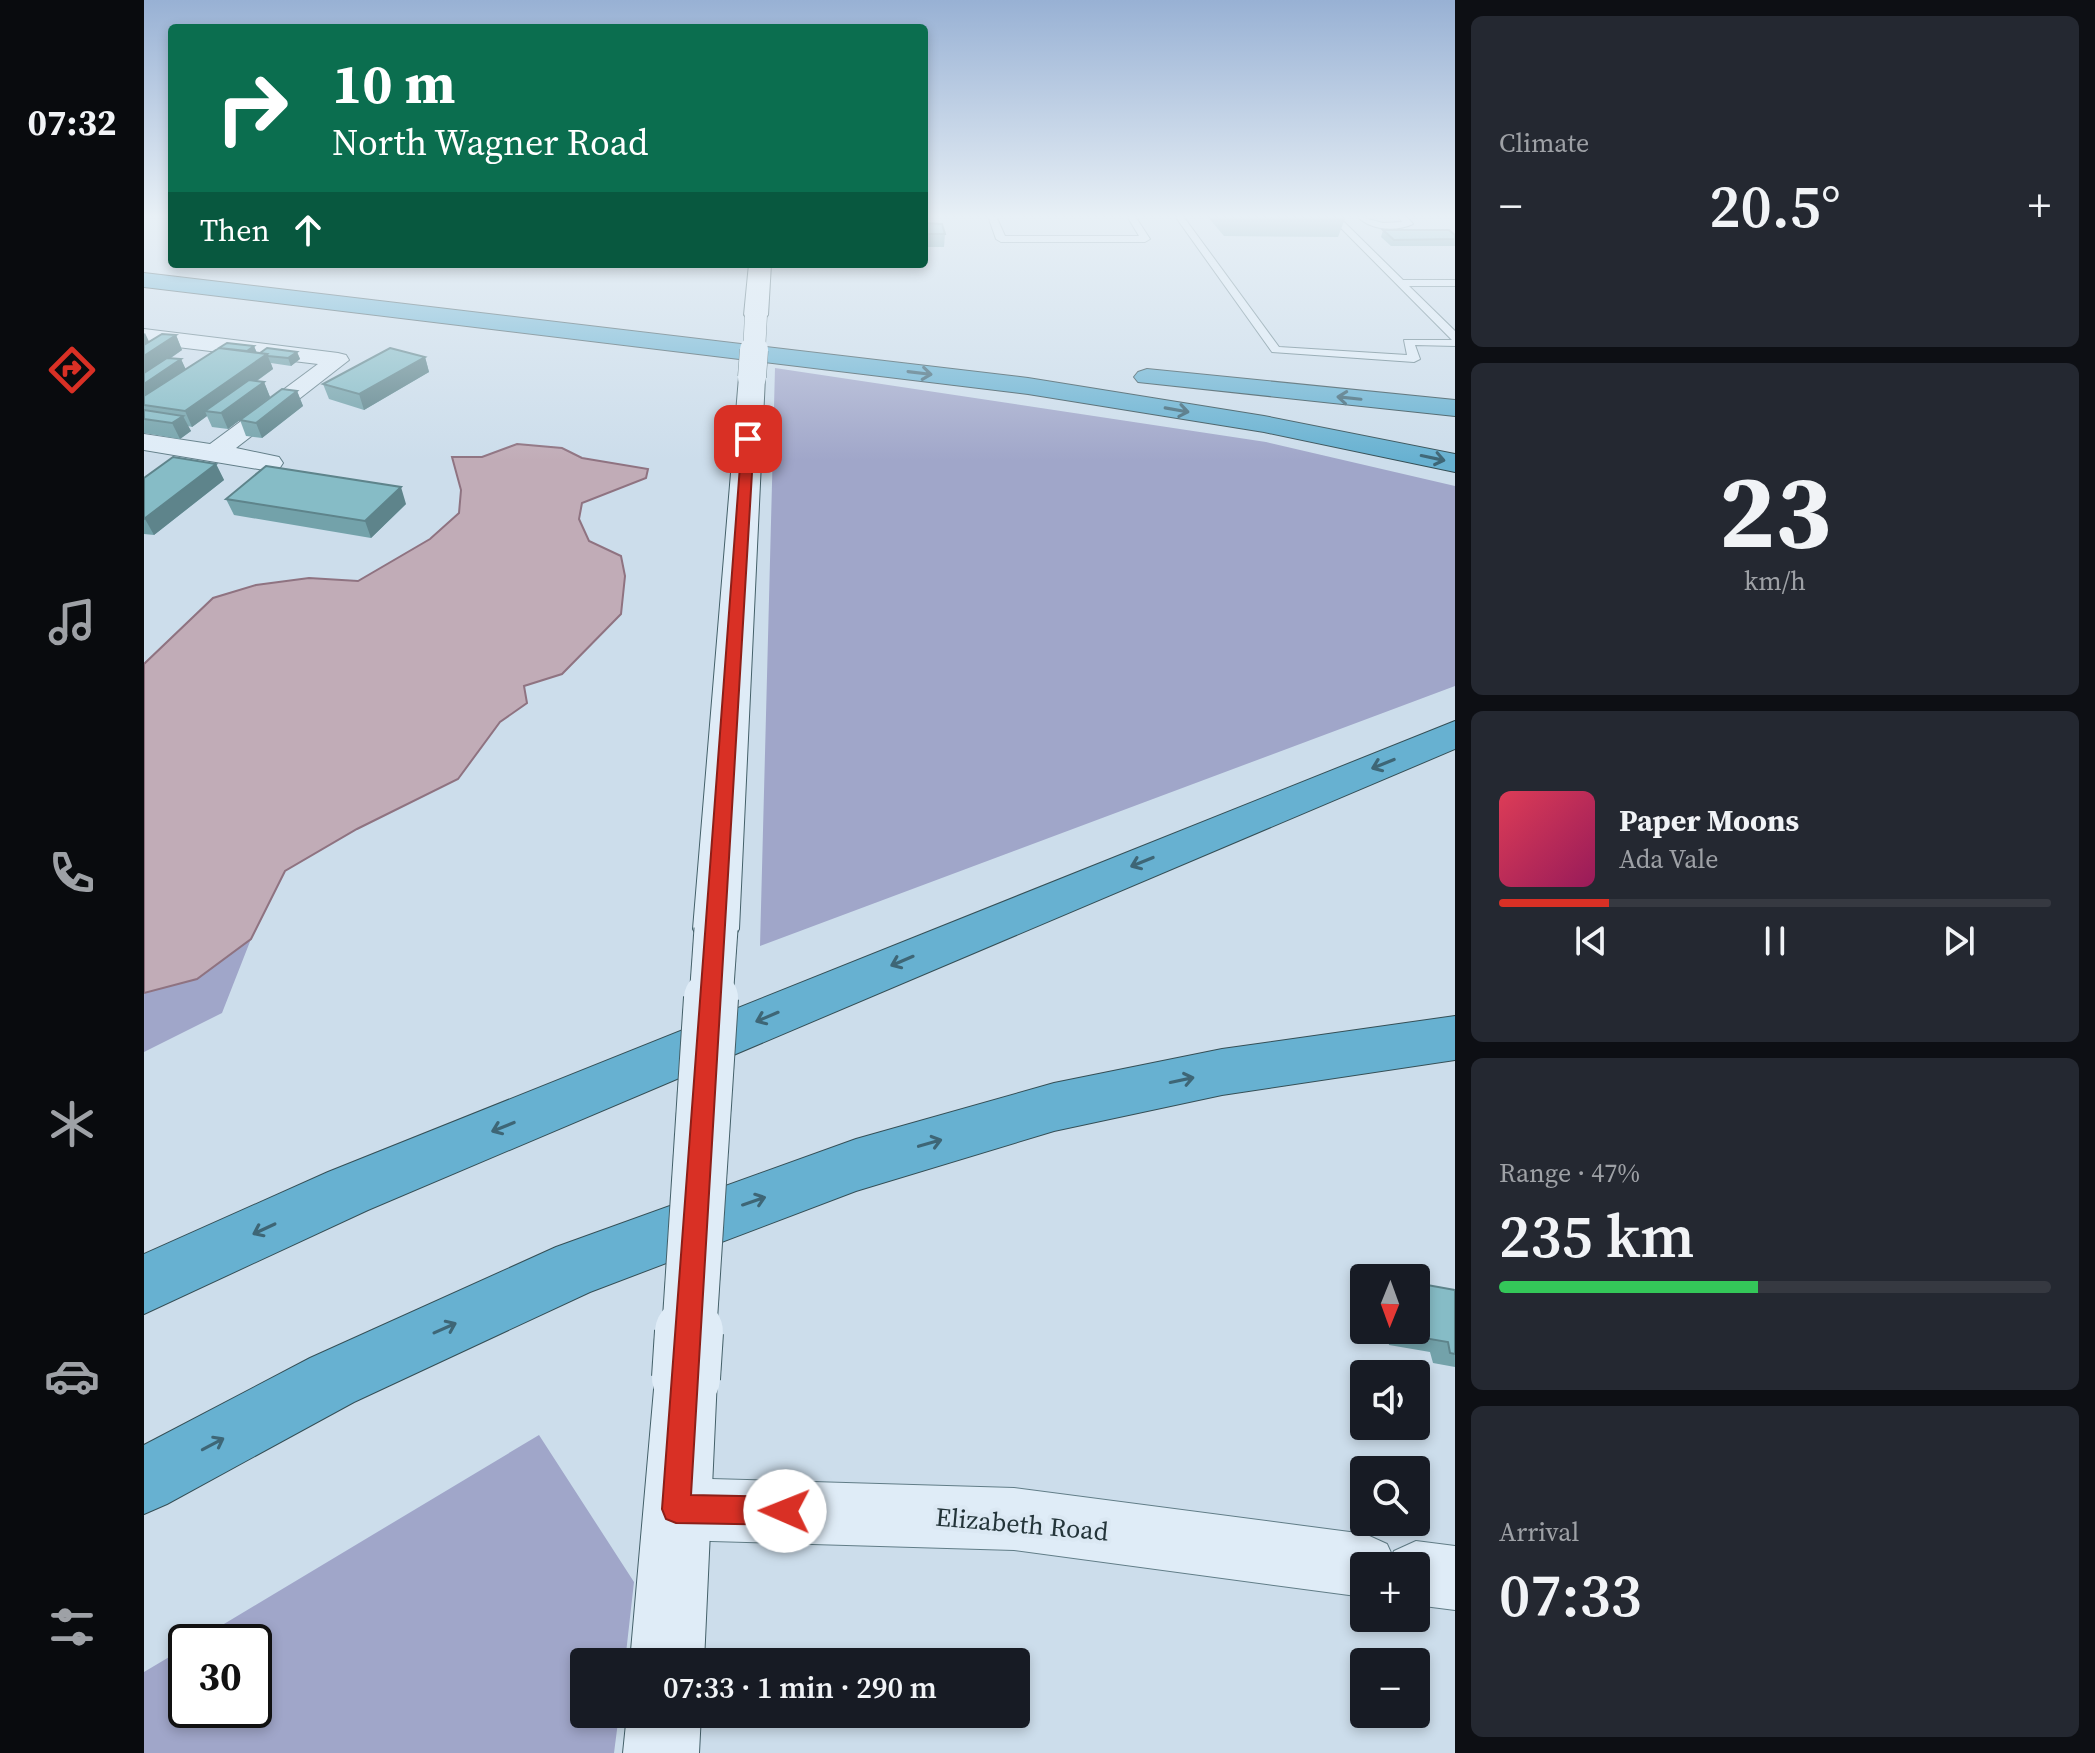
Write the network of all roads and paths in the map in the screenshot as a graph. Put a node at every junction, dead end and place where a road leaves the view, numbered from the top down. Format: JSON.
{"nodes":[{"id":1,"x":293,"y":298,"type":"edge"},
{"id":2,"x":439,"y":298,"type":"edge"},
{"id":3,"x":757,"y":298,"type":"edge"},
{"id":4,"x":1238,"y":298,"type":"edge"},
{"id":5,"x":1415,"y":298,"type":"edge"},
{"id":6,"x":144,"y":336,"type":"edge"},
{"id":7,"x":1455,"y":340,"type":"edge"},
{"id":8,"x":207,"y":344,"type":"junction"},
{"id":9,"x":169,"y":366,"type":"edge"},
{"id":10,"x":1455,"y":408,"type":"edge"},
{"id":11,"x":144,"y":442,"type":"edge"},
{"id":12,"x":215,"y":452,"type":"junction"},
{"id":13,"x":270,"y":463,"type":"edge"},
{"id":14,"x":1455,"y":463,"type":"edge"},
{"id":15,"x":1455,"y":734,"type":"edge"},
{"id":16,"x":1455,"y":1038,"type":"edge"},
{"id":17,"x":144,"y":1284,"type":"edge"},
{"id":18,"x":144,"y":1481,"type":"edge"},
{"id":19,"x":676,"y":1509,"type":"junction"},
{"id":20,"x":1350,"y":1564,"type":"edge"},
{"id":21,"x":1430,"y":1575,"type":"edge"},
{"id":22,"x":1455,"y":1578,"type":"edge"},
{"id":23,"x":668,"y":1648,"type":"edge"},
{"id":24,"x":663,"y":1728,"type":"edge"},
{"id":25,"x":661,"y":1753,"type":"edge"}],
"edges":[{"from":1,"to":14,"type":"highway","one_way":true},
{"from":10,"to":2,"type":"highway","one_way":true},
{"from":3,"to":19,"type":"main road","bridge":true},
{"from":4,"to":7,"type":"lane"},
{"from":5,"to":7,"type":"lane"},
{"from":6,"to":8,"type":"street"},
{"from":8,"to":9,"type":"street"},
{"from":8,"to":12,"type":"street"},
{"from":11,"to":12,"type":"street"},
{"from":12,"to":13,"type":"street"},
{"from":15,"to":17,"type":"highway","one_way":true},
{"from":18,"to":16,"type":"highway","one_way":true},
{"from":19,"to":20,"type":"street","name":"Elizabeth Road"},
{"from":19,"to":23,"type":"main road"},
{"from":21,"to":22,"type":"street"},
{"from":24,"to":25,"type":"main road"}]}
